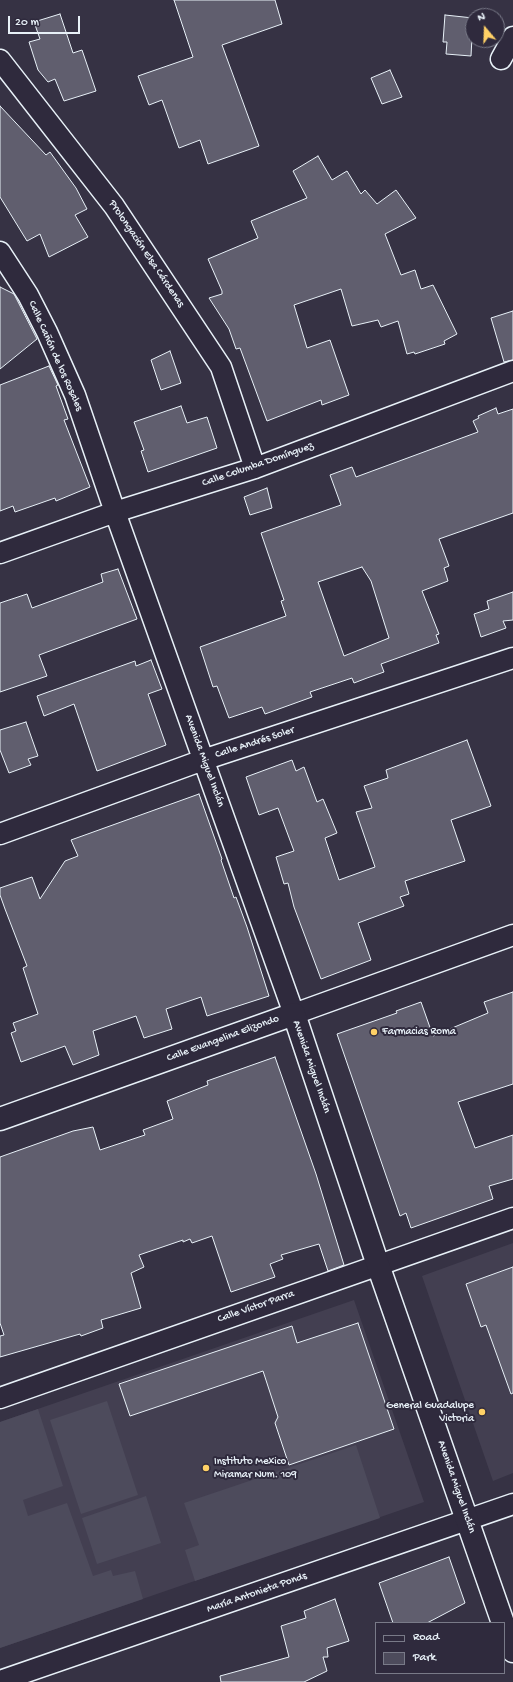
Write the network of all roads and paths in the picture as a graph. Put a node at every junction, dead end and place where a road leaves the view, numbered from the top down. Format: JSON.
{"nodes":[{"id":1,"x":513,"y":37,"type":"edge"},
{"id":2,"x":501,"y":59,"type":"dead end"},
{"id":3,"x":0,"y":60,"type":"edge"},
{"id":4,"x":0,"y":252,"type":"edge"},
{"id":5,"x":513,"y":371,"type":"edge"},
{"id":6,"x":255,"y":468,"type":"junction"},
{"id":7,"x":115,"y":512,"type":"junction"},
{"id":8,"x":0,"y":553,"type":"edge"},
{"id":9,"x":513,"y":658,"type":"edge"},
{"id":10,"x":203,"y":760,"type":"junction"},
{"id":11,"x":0,"y":834,"type":"edge"},
{"id":12,"x":513,"y":935,"type":"edge"},
{"id":13,"x":294,"y":1014,"type":"junction"},
{"id":14,"x":0,"y":1119,"type":"edge"},
{"id":15,"x":513,"y":1218,"type":"edge"},
{"id":16,"x":378,"y":1265,"type":"junction"},
{"id":17,"x":0,"y":1398,"type":"edge"},
{"id":18,"x":513,"y":1504,"type":"edge"},
{"id":19,"x":468,"y":1520,"type":"junction"},
{"id":20,"x":503,"y":1622,"type":"edge"},
{"id":21,"x":505,"y":1627,"type":"edge"},
{"id":22,"x":513,"y":1651,"type":"edge"},
{"id":23,"x":0,"y":1681,"type":"edge"}],
"edges":[{"from":1,"to":2,"type":"street"},
{"from":3,"to":6,"type":"street","name":"Prolongación Elsa Cárdenas"},
{"from":4,"to":7,"type":"street","name":"Calle Cañón de los Rosales"},
{"from":5,"to":6,"type":"street","name":"Calle Columba Domínguez"},
{"from":6,"to":7,"type":"street","name":"Calle Columba Domínguez"},
{"from":7,"to":8,"type":"street","name":"Calle Columba Domínguez"},
{"from":7,"to":10,"type":"street","name":"Avenida Miguel Inclán"},
{"from":9,"to":10,"type":"street","name":"Calle Andrés Soler"},
{"from":10,"to":11,"type":"street","name":"Calle Andrés Soler"},
{"from":10,"to":13,"type":"street","name":"Avenida Miguel Inclán"},
{"from":12,"to":13,"type":"street","name":"Calle Evangelina Elizondo"},
{"from":13,"to":14,"type":"main road","name":"Calle Evangelina Elizondo"},
{"from":13,"to":16,"type":"main road","name":"Avenida Miguel Inclán"},
{"from":15,"to":16,"type":"street","name":"Calle Víctor Parra"},
{"from":16,"to":17,"type":"street","name":"Calle Víctor Parra"},
{"from":16,"to":19,"type":"main road","name":"Avenida Miguel Inclán"},
{"from":18,"to":19,"type":"street","name":"María Antonieta Ponds"},
{"from":19,"to":20,"type":"main road","name":"Avenida Miguel Inclán"},
{"from":19,"to":23,"type":"street","name":"María Antonieta Ponds"},
{"from":21,"to":22,"type":"main road","name":"Avenida Miguel Inclán"}]}
